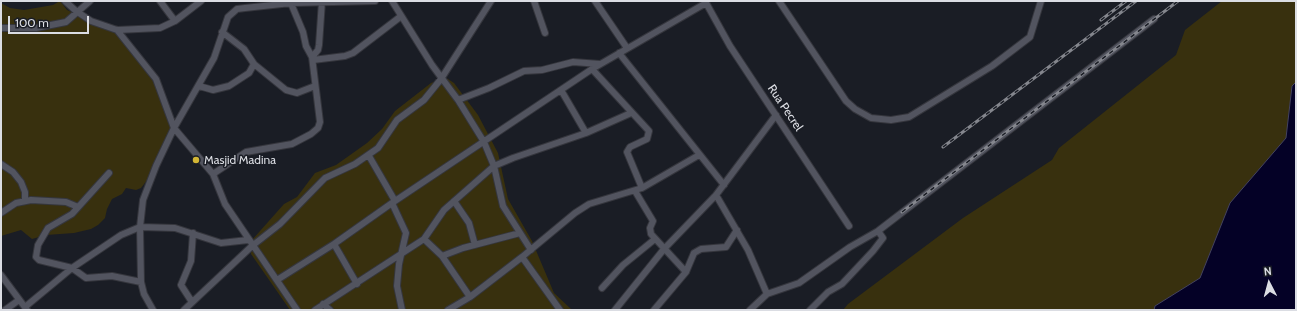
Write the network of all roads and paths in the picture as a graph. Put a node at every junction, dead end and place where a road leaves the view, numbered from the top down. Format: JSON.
{"nodes":[{"id":1,"x":65,"y":1,"type":"edge"},
{"id":2,"x":90,"y":1,"type":"edge"},
{"id":3,"x":160,"y":1,"type":"edge"},
{"id":4,"x":201,"y":1,"type":"edge"},
{"id":5,"x":246,"y":1,"type":"edge"},
{"id":6,"x":375,"y":1,"type":"edge"},
{"id":7,"x":392,"y":1,"type":"edge"},
{"id":8,"x":491,"y":1,"type":"edge"},
{"id":9,"x":534,"y":1,"type":"edge"},
{"id":10,"x":595,"y":1,"type":"edge"},
{"id":11,"x":779,"y":1,"type":"edge"},
{"id":12,"x":1042,"y":1,"type":"edge"},
{"id":13,"x":291,"y":2,"type":"edge"},
{"id":14,"x":322,"y":2,"type":"edge"},
{"id":15,"x":705,"y":2,"type":"edge"},
{"id":16,"x":245,"y":8,"type":"junction"},
{"id":17,"x":76,"y":12,"type":"junction"},
{"id":18,"x":400,"y":17,"type":"junction"},
{"id":19,"x":1154,"y":19,"type":"dead end"},
{"id":20,"x":175,"y":21,"type":"junction"},
{"id":21,"x":1,"y":28,"type":"edge"},
{"id":22,"x":117,"y":30,"type":"junction"},
{"id":23,"x":222,"y":32,"type":"junction"},
{"id":24,"x":545,"y":33,"type":"dead end"},
{"id":25,"x":627,"y":48,"type":"junction"},
{"id":26,"x":619,"y":53,"type":"junction"},
{"id":27,"x":312,"y":58,"type":"junction"},
{"id":28,"x":254,"y":64,"type":"junction"},
{"id":29,"x":601,"y":64,"type":"junction"},
{"id":30,"x":592,"y":69,"type":"junction"},
{"id":31,"x":442,"y":79,"type":"junction"},
{"id":32,"x":199,"y":86,"type":"junction"},
{"id":33,"x":315,"y":86,"type":"junction"},
{"id":34,"x":561,"y":90,"type":"junction"},
{"id":35,"x":458,"y":100,"type":"junction"},
{"id":36,"x":631,"y":112,"type":"junction"},
{"id":37,"x":776,"y":115,"type":"junction"},
{"id":38,"x":174,"y":128,"type":"junction"},
{"id":39,"x":586,"y":133,"type":"junction"},
{"id":40,"x":484,"y":142,"type":"junction"},
{"id":41,"x":699,"y":155,"type":"junction"},
{"id":42,"x":369,"y":156,"type":"junction"},
{"id":43,"x":1,"y":164,"type":"edge"},
{"id":44,"x":494,"y":166,"type":"junction"},
{"id":45,"x":109,"y":173,"type":"dead end"},
{"id":46,"x":213,"y":174,"type":"junction"},
{"id":47,"x":724,"y":184,"type":"junction"},
{"id":48,"x":642,"y":188,"type":"junction"},
{"id":49,"x":635,"y":191,"type":"junction"},
{"id":50,"x":716,"y":195,"type":"junction"},
{"id":51,"x":25,"y":200,"type":"junction"},
{"id":52,"x":454,"y":201,"type":"junction"},
{"id":53,"x":393,"y":202,"type":"junction"},
{"id":54,"x":78,"y":207,"type":"junction"},
{"id":55,"x":1,"y":213,"type":"edge"},
{"id":56,"x":849,"y":226,"type":"dead end"},
{"id":57,"x":140,"y":228,"type":"junction"},
{"id":58,"x":737,"y":230,"type":"junction"},
{"id":59,"x":878,"y":231,"type":"junction"},
{"id":60,"x":193,"y":233,"type":"junction"},
{"id":61,"x":520,"y":233,"type":"junction"},
{"id":62,"x":655,"y":239,"type":"junction"},
{"id":63,"x":424,"y":240,"type":"junction"},
{"id":64,"x":250,"y":243,"type":"junction"},
{"id":65,"x":334,"y":244,"type":"junction"},
{"id":66,"x":475,"y":245,"type":"junction"},
{"id":67,"x":664,"y":249,"type":"junction"},
{"id":68,"x":531,"y":250,"type":"junction"},
{"id":69,"x":402,"y":254,"type":"junction"},
{"id":70,"x":442,"y":256,"type":"junction"},
{"id":71,"x":522,"y":257,"type":"junction"},
{"id":72,"x":72,"y":268,"type":"junction"},
{"id":73,"x":686,"y":272,"type":"junction"},
{"id":74,"x":1,"y":275,"type":"edge"},
{"id":75,"x":277,"y":280,"type":"junction"},
{"id":76,"x":141,"y":282,"type":"junction"},
{"id":77,"x":357,"y":284,"type":"junction"},
{"id":78,"x":602,"y":288,"type":"dead end"},
{"id":79,"x":767,"y":294,"type":"junction"},
{"id":80,"x":470,"y":297,"type":"junction"},
{"id":81,"x":20,"y":300,"type":"junction"},
{"id":82,"x":192,"y":302,"type":"junction"},
{"id":83,"x":324,"y":304,"type":"junction"},
{"id":84,"x":26,"y":309,"type":"edge"},
{"id":85,"x":5,"y":310,"type":"edge"},
{"id":86,"x":153,"y":310,"type":"edge"},
{"id":87,"x":184,"y":310,"type":"edge"},
{"id":88,"x":297,"y":310,"type":"edge"},
{"id":89,"x":315,"y":310,"type":"edge"},
{"id":90,"x":330,"y":310,"type":"edge"},
{"id":91,"x":402,"y":310,"type":"edge"},
{"id":92,"x":448,"y":310,"type":"edge"},
{"id":93,"x":560,"y":310,"type":"edge"},
{"id":94,"x":615,"y":310,"type":"edge"},
{"id":95,"x":654,"y":310,"type":"edge"},
{"id":96,"x":750,"y":310,"type":"edge"},
{"id":97,"x":810,"y":310,"type":"edge"}],
"edges":[{"from":1,"to":17,"type":"street"},
{"from":2,"to":17,"type":"street"},
{"from":3,"to":20,"type":"street"},
{"from":4,"to":20,"type":"street"},
{"from":5,"to":16,"type":"street"},
{"from":6,"to":14,"type":"street"},
{"from":7,"to":18,"type":"street"},
{"from":8,"to":31,"type":"street"},
{"from":9,"to":24,"type":"street"},
{"from":10,"to":25,"type":"street"},
{"from":11,"to":12,"type":"street"},
{"from":13,"to":14,"type":"street"},
{"from":13,"to":16,"type":"street"},
{"from":13,"to":27,"type":"street"},
{"from":14,"to":27,"type":"street"},
{"from":15,"to":25,"type":"street"},
{"from":15,"to":37,"type":"street","name":"Rua Pecrel"},
{"from":16,"to":23,"type":"street"},
{"from":17,"to":21,"type":"street"},
{"from":17,"to":22,"type":"street"},
{"from":18,"to":27,"type":"street"},
{"from":18,"to":31,"type":"street"},
{"from":19,"to":59,"type":"street"},
{"from":20,"to":22,"type":"street"},
{"from":22,"to":38,"type":"street"},
{"from":23,"to":28,"type":"street"},
{"from":23,"to":32,"type":"street"},
{"from":25,"to":26,"type":"street"},
{"from":26,"to":29,"type":"street"},
{"from":26,"to":41,"type":"street"},
{"from":27,"to":33,"type":"street"},
{"from":28,"to":32,"type":"street"},
{"from":28,"to":33,"type":"street"},
{"from":29,"to":30,"type":"street"},
{"from":29,"to":35,"type":"street"},
{"from":30,"to":34,"type":"street"},
{"from":30,"to":36,"type":"street"},
{"from":31,"to":35,"type":"street"},
{"from":31,"to":42,"type":"street"},
{"from":32,"to":38,"type":"street"},
{"from":33,"to":46,"type":"street"},
{"from":34,"to":39,"type":"street"},
{"from":34,"to":40,"type":"street"},
{"from":35,"to":40,"type":"street"},
{"from":36,"to":39,"type":"street"},
{"from":36,"to":48,"type":"street"},
{"from":37,"to":47,"type":"street"},
{"from":37,"to":56,"type":"street","name":"Rua Pecrel"},
{"from":38,"to":46,"type":"street"},
{"from":38,"to":57,"type":"street"},
{"from":39,"to":44,"type":"street"},
{"from":40,"to":44,"type":"street"},
{"from":40,"to":53,"type":"street"},
{"from":41,"to":47,"type":"street"},
{"from":41,"to":48,"type":"street"},
{"from":42,"to":53,"type":"street"},
{"from":42,"to":64,"type":"street"},
{"from":43,"to":51,"type":"street"},
{"from":44,"to":52,"type":"street"},
{"from":44,"to":61,"type":"street"},
{"from":45,"to":54,"type":"street"},
{"from":46,"to":64,"type":"street"},
{"from":47,"to":50,"type":"street"},
{"from":48,"to":49,"type":"street"},
{"from":49,"to":62,"type":"street"},
{"from":49,"to":68,"type":"street"},
{"from":50,"to":58,"type":"street"},
{"from":50,"to":67,"type":"street"},
{"from":51,"to":54,"type":"street"},
{"from":51,"to":55,"type":"street"},
{"from":52,"to":63,"type":"street"},
{"from":52,"to":66,"type":"street"},
{"from":53,"to":65,"type":"street"},
{"from":53,"to":69,"type":"street"},
{"from":54,"to":72,"type":"street"},
{"from":57,"to":60,"type":"street"},
{"from":57,"to":72,"type":"street"},
{"from":57,"to":76,"type":"street"},
{"from":58,"to":73,"type":"street"},
{"from":58,"to":79,"type":"street"},
{"from":59,"to":79,"type":"street"},
{"from":59,"to":97,"type":"street"},
{"from":60,"to":64,"type":"street"},
{"from":60,"to":82,"type":"street"},
{"from":61,"to":66,"type":"street"},
{"from":61,"to":68,"type":"street"},
{"from":62,"to":67,"type":"street"},
{"from":62,"to":78,"type":"street"},
{"from":63,"to":69,"type":"street"},
{"from":63,"to":70,"type":"street"},
{"from":64,"to":75,"type":"street"},
{"from":64,"to":82,"type":"street"},
{"from":65,"to":75,"type":"street"},
{"from":65,"to":77,"type":"street"},
{"from":66,"to":70,"type":"street"},
{"from":67,"to":73,"type":"street"},
{"from":67,"to":94,"type":"street"},
{"from":68,"to":71,"type":"street"},
{"from":69,"to":77,"type":"street"},
{"from":69,"to":91,"type":"street"},
{"from":70,"to":80,"type":"street"},
{"from":71,"to":80,"type":"street"},
{"from":71,"to":93,"type":"street"},
{"from":72,"to":76,"type":"street"},
{"from":72,"to":84,"type":"street"},
{"from":73,"to":95,"type":"street"},
{"from":74,"to":81,"type":"street"},
{"from":75,"to":88,"type":"street"},
{"from":76,"to":86,"type":"street"},
{"from":77,"to":83,"type":"street"},
{"from":79,"to":96,"type":"street"},
{"from":80,"to":92,"type":"street"},
{"from":81,"to":84,"type":"street"},
{"from":81,"to":85,"type":"street"},
{"from":82,"to":87,"type":"street"},
{"from":83,"to":89,"type":"street"},
{"from":83,"to":90,"type":"street"}]}
